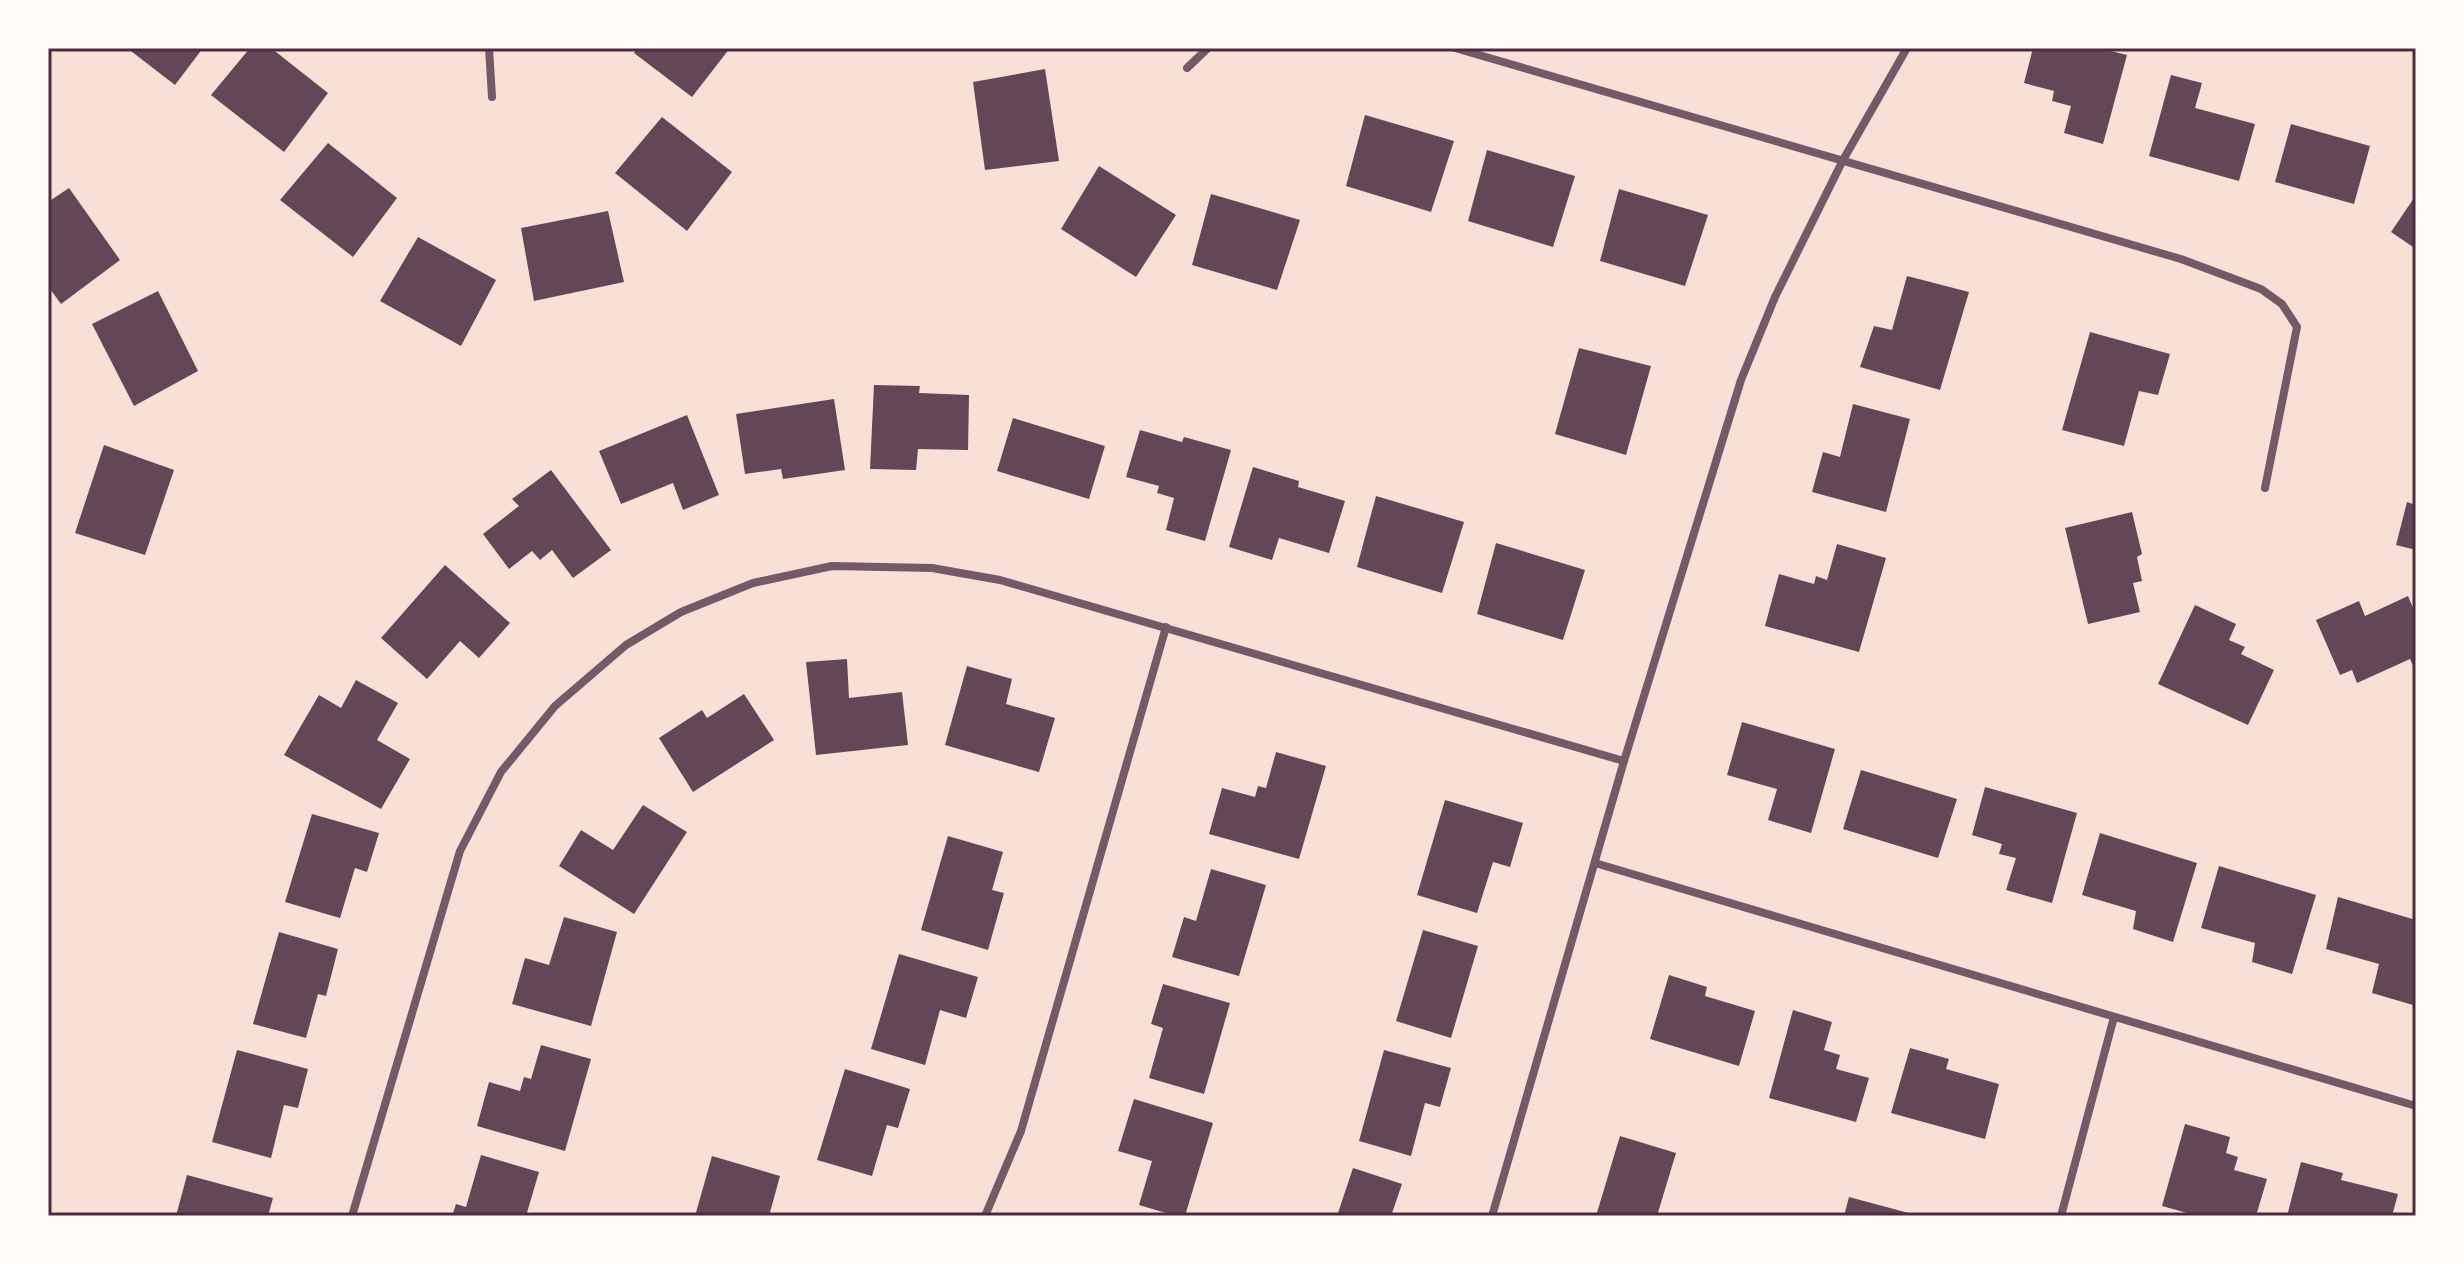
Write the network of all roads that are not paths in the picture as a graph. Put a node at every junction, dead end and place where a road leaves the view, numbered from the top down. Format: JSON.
{"nodes":[{"id":1,"x":489,"y":48,"type":"edge"},
{"id":2,"x":1208,"y":48,"type":"edge"},
{"id":3,"x":1455,"y":48,"type":"edge"},
{"id":4,"x":1907,"y":48,"type":"edge"},
{"id":5,"x":1187,"y":68,"type":"dead end"},
{"id":6,"x":492,"y":97,"type":"dead end"},
{"id":7,"x":1843,"y":160,"type":"junction"},
{"id":8,"x":2265,"y":488,"type":"dead end"},
{"id":9,"x":1166,"y":627,"type":"junction"},
{"id":10,"x":1624,"y":761,"type":"junction"},
{"id":11,"x":1595,"y":863,"type":"junction"},
{"id":12,"x":2114,"y":1017,"type":"junction"},
{"id":13,"x":2416,"y":1106,"type":"edge"},
{"id":14,"x":352,"y":1216,"type":"edge"},
{"id":15,"x":985,"y":1216,"type":"edge"},
{"id":16,"x":1492,"y":1216,"type":"edge"},
{"id":17,"x":2061,"y":1216,"type":"edge"}],
"edges":[{"from":1,"to":6,"type":"street"},
{"from":2,"to":5,"type":"street"},
{"from":3,"to":7,"type":"street"},
{"from":4,"to":7,"type":"street"},
{"from":7,"to":8,"type":"street"},
{"from":7,"to":10,"type":"street"},
{"from":9,"to":10,"type":"street"},
{"from":9,"to":14,"type":"street"},
{"from":9,"to":15,"type":"street"},
{"from":10,"to":11,"type":"street"},
{"from":11,"to":12,"type":"street"},
{"from":11,"to":16,"type":"street"},
{"from":12,"to":13,"type":"street"},
{"from":12,"to":17,"type":"street"}]}
